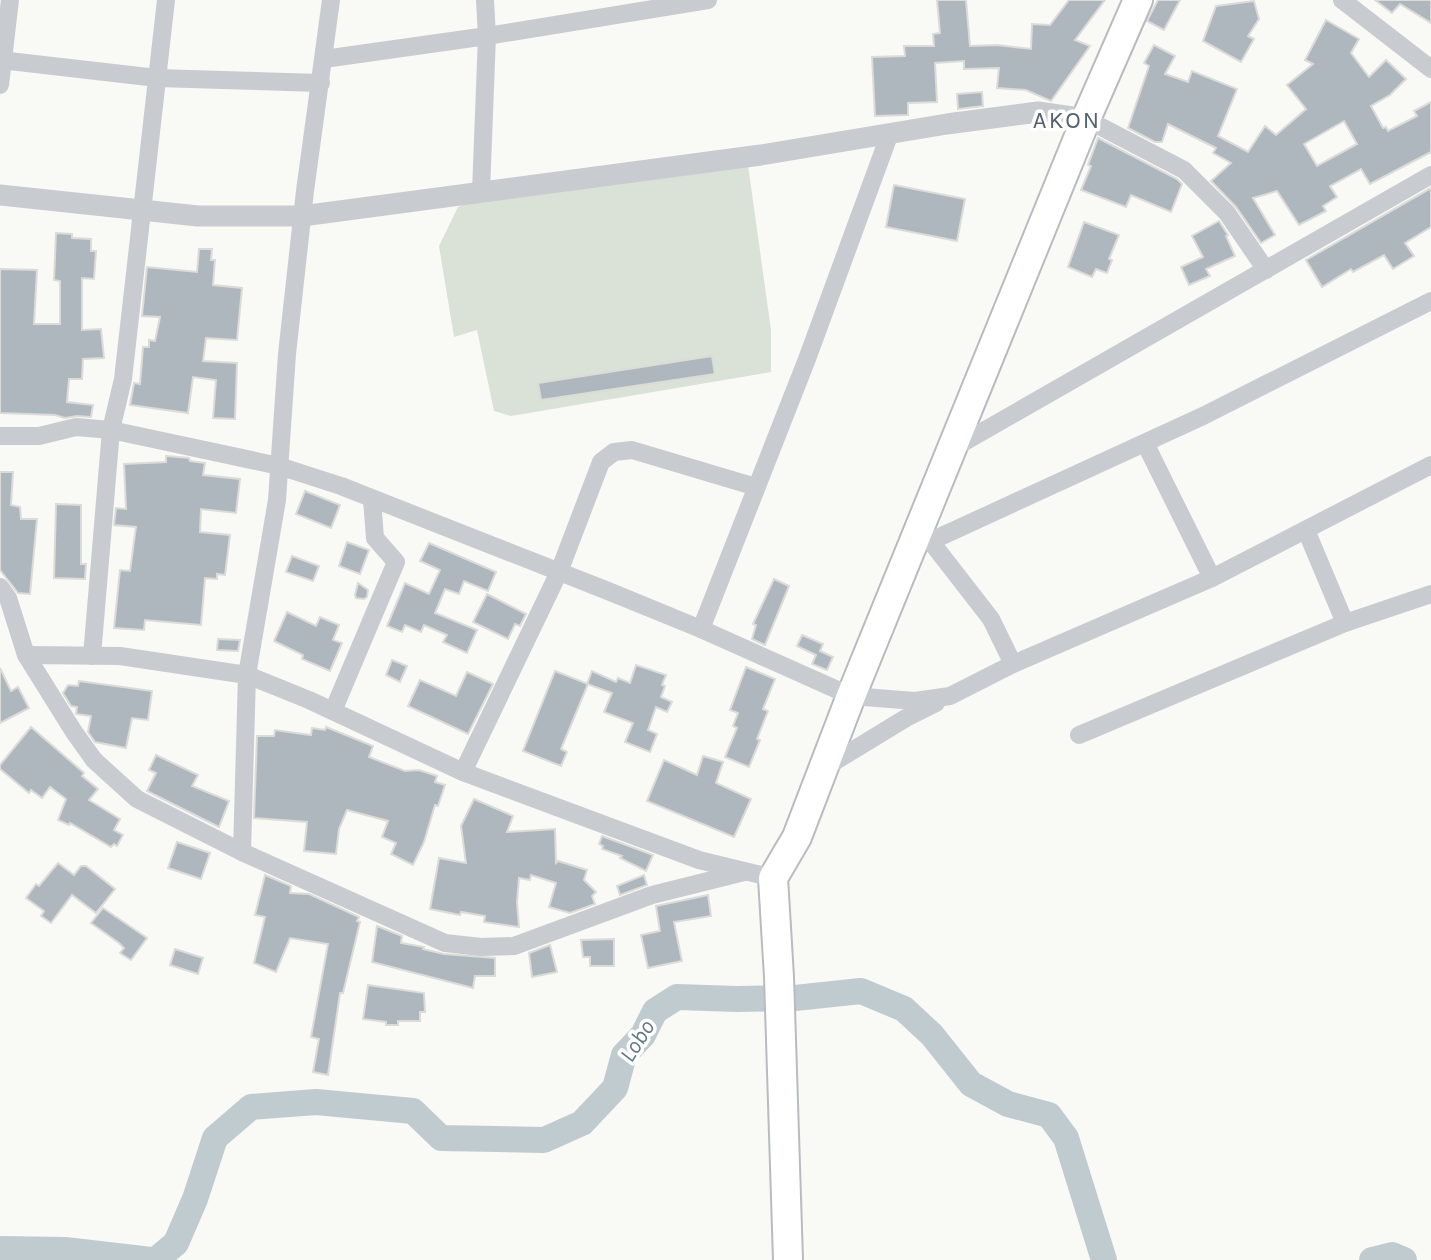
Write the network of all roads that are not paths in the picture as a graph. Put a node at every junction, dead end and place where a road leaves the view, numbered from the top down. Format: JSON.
{"nodes":[{"id":1,"x":10,"y":0,"type":"edge"},
{"id":2,"x":166,"y":0,"type":"edge"},
{"id":3,"x":331,"y":0,"type":"edge"},
{"id":4,"x":485,"y":0,"type":"edge"},
{"id":5,"x":708,"y":0,"type":"edge"},
{"id":6,"x":1138,"y":0,"type":"edge"},
{"id":7,"x":1342,"y":0,"type":"edge"},
{"id":8,"x":487,"y":36,"type":"junction"},
{"id":9,"x":324,"y":59,"type":"junction"},
{"id":10,"x":2,"y":60,"type":"edge"},
{"id":11,"x":1431,"y":69,"type":"edge"},
{"id":12,"x":157,"y":78,"type":"junction"},
{"id":13,"x":320,"y":83,"type":"junction"},
{"id":14,"x":0,"y":85,"type":"edge"},
{"id":15,"x":1086,"y":119,"type":"junction"},
{"id":16,"x":890,"y":133,"type":"junction"},
{"id":17,"x":1431,"y":175,"type":"edge"},
{"id":18,"x":481,"y":191,"type":"junction"},
{"id":19,"x":0,"y":195,"type":"edge"},
{"id":20,"x":142,"y":211,"type":"junction"},
{"id":21,"x":302,"y":216,"type":"junction"},
{"id":22,"x":1266,"y":270,"type":"junction"},
{"id":23,"x":1431,"y":301,"type":"edge"},
{"id":24,"x":111,"y":430,"type":"junction"},
{"id":25,"x":0,"y":436,"type":"edge"},
{"id":26,"x":1145,"y":443,"type":"junction"},
{"id":27,"x":953,"y":449,"type":"junction"},
{"id":28,"x":1431,"y":465,"type":"edge"},
{"id":29,"x":279,"y":466,"type":"junction"},
{"id":30,"x":756,"y":487,"type":"junction"},
{"id":31,"x":372,"y":499,"type":"junction"},
{"id":32,"x":1306,"y":530,"type":"junction"},
{"id":33,"x":926,"y":535,"type":"junction"},
{"id":34,"x":559,"y":572,"type":"junction"},
{"id":35,"x":1212,"y":578,"type":"junction"},
{"id":36,"x":0,"y":587,"type":"edge"},
{"id":37,"x":1431,"y":594,"type":"edge"},
{"id":38,"x":1345,"y":624,"type":"junction"},
{"id":39,"x":701,"y":629,"type":"junction"},
{"id":40,"x":26,"y":655,"type":"junction"},
{"id":41,"x":92,"y":656,"type":"junction"},
{"id":42,"x":1013,"y":664,"type":"junction"},
{"id":43,"x":247,"y":675,"type":"junction"},
{"id":44,"x":851,"y":695,"type":"junction"},
{"id":45,"x":950,"y":696,"type":"junction"},
{"id":46,"x":332,"y":711,"type":"junction"},
{"id":47,"x":1079,"y":735,"type":"dead end"},
{"id":48,"x":821,"y":770,"type":"junction"},
{"id":49,"x":463,"y":772,"type":"junction"},
{"id":50,"x":242,"y":852,"type":"junction"},
{"id":51,"x":744,"y":873,"type":"junction"},
{"id":52,"x":773,"y":878,"type":"junction"},
{"id":53,"x":788,"y":1260,"type":"edge"}],
"edges":[{"from":1,"to":10,"type":"street"},
{"from":2,"to":12,"type":"street"},
{"from":3,"to":9,"type":"street"},
{"from":4,"to":8,"type":"street"},
{"from":5,"to":8,"type":"street"},
{"from":6,"to":15,"type":"highway"},
{"from":7,"to":11,"type":"street"},
{"from":8,"to":9,"type":"street"},
{"from":8,"to":18,"type":"street"},
{"from":9,"to":13,"type":"street"},
{"from":10,"to":12,"type":"street"},
{"from":10,"to":14,"type":"street"},
{"from":12,"to":13,"type":"street"},
{"from":12,"to":20,"type":"street"},
{"from":13,"to":21,"type":"street"},
{"from":15,"to":16,"type":"street"},
{"from":15,"to":22,"type":"street"},
{"from":15,"to":27,"type":"highway"},
{"from":16,"to":18,"type":"street"},
{"from":16,"to":30,"type":"street"},
{"from":17,"to":22,"type":"street"},
{"from":18,"to":21,"type":"street"},
{"from":19,"to":20,"type":"street"},
{"from":20,"to":21,"type":"street"},
{"from":20,"to":24,"type":"street"},
{"from":21,"to":29,"type":"street"},
{"from":22,"to":27,"type":"street"},
{"from":23,"to":26,"type":"street"},
{"from":24,"to":25,"type":"street"},
{"from":24,"to":29,"type":"street"},
{"from":24,"to":41,"type":"street"},
{"from":26,"to":33,"type":"street"},
{"from":26,"to":35,"type":"street"},
{"from":27,"to":33,"type":"highway"},
{"from":28,"to":32,"type":"street"},
{"from":29,"to":31,"type":"street"},
{"from":29,"to":43,"type":"street"},
{"from":30,"to":34,"type":"street"},
{"from":30,"to":39,"type":"street"},
{"from":31,"to":34,"type":"street"},
{"from":31,"to":46,"type":"street"},
{"from":32,"to":35,"type":"street"},
{"from":32,"to":38,"type":"street"},
{"from":33,"to":42,"type":"street"},
{"from":33,"to":44,"type":"highway"},
{"from":34,"to":39,"type":"street"},
{"from":34,"to":49,"type":"street"},
{"from":35,"to":42,"type":"street"},
{"from":36,"to":40,"type":"street"},
{"from":37,"to":38,"type":"street"},
{"from":38,"to":47,"type":"street"},
{"from":39,"to":44,"type":"street"},
{"from":40,"to":41,"type":"street"},
{"from":40,"to":50,"type":"street"},
{"from":41,"to":43,"type":"street"},
{"from":42,"to":45,"type":"street"},
{"from":43,"to":46,"type":"street"},
{"from":43,"to":50,"type":"street"},
{"from":44,"to":45,"type":"street"},
{"from":44,"to":48,"type":"highway"},
{"from":45,"to":48,"type":"street"},
{"from":46,"to":49,"type":"street"},
{"from":48,"to":52,"type":"highway"},
{"from":49,"to":51,"type":"street"},
{"from":50,"to":51,"type":"street"},
{"from":51,"to":52,"type":"street"},
{"from":52,"to":53,"type":"highway"}]}
